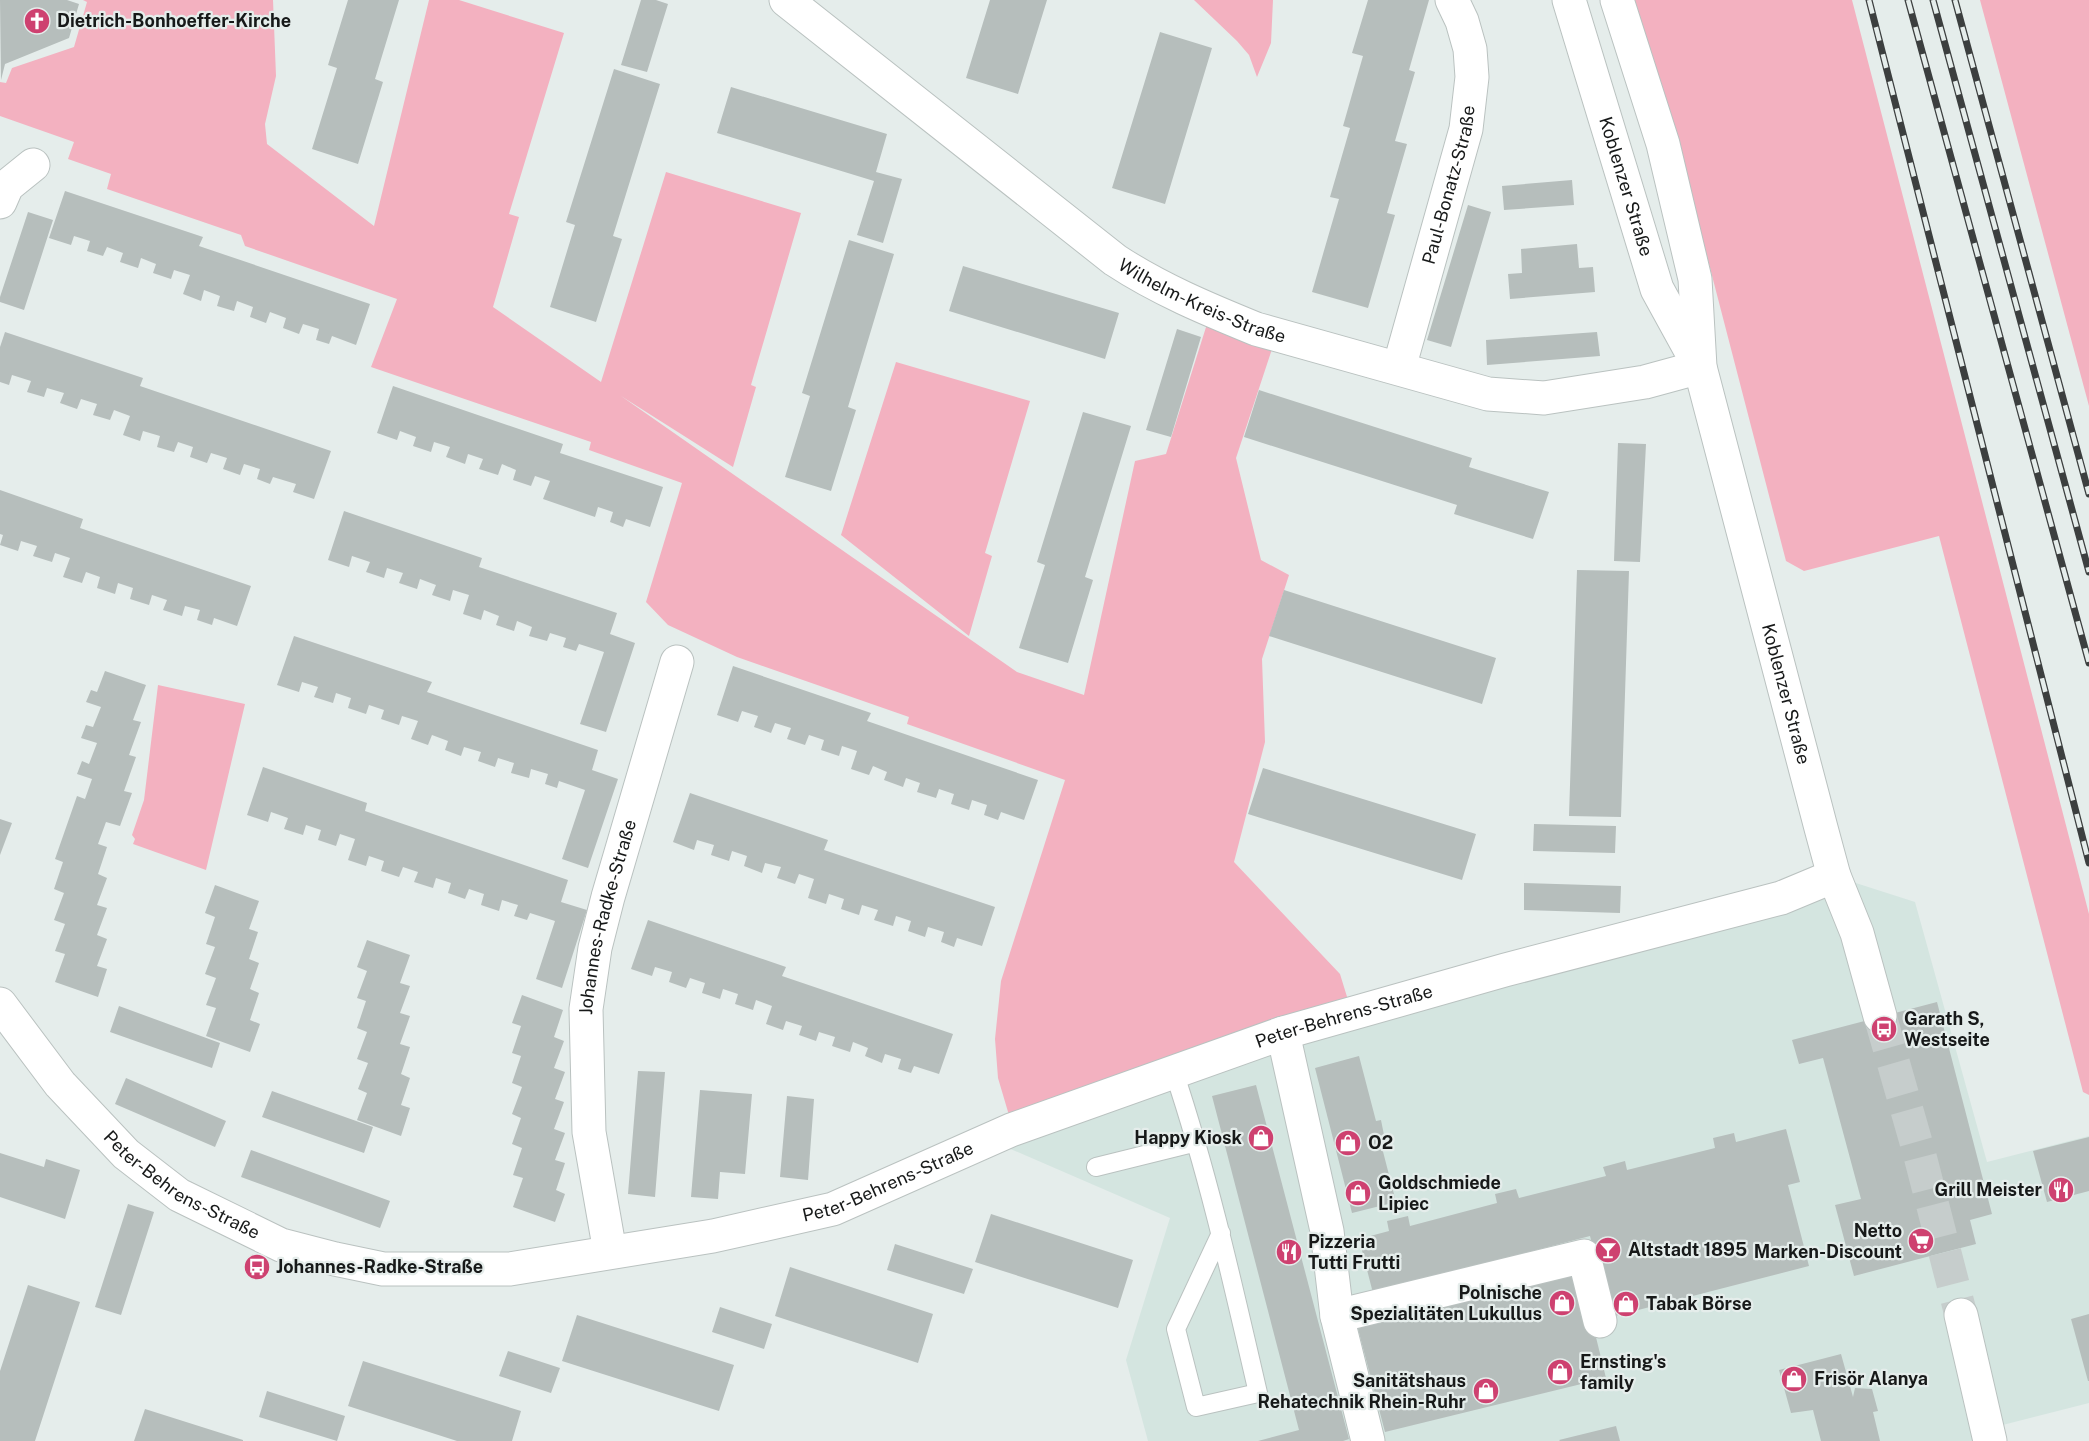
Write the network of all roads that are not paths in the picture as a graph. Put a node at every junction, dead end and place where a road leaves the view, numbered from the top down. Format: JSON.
{"nodes":[{"id":1,"x":786,"y":0,"type":"edge"},
{"id":2,"x":1452,"y":0,"type":"edge"},
{"id":3,"x":1569,"y":0,"type":"edge"},
{"id":4,"x":1617,"y":0,"type":"edge"},
{"id":5,"x":33,"y":165,"type":"dead end"},
{"id":6,"x":0,"y":202,"type":"edge"},
{"id":7,"x":1700,"y":367,"type":"junction"},
{"id":8,"x":1399,"y":368,"type":"junction"},
{"id":9,"x":677,"y":662,"type":"dead end"},
{"id":10,"x":1834,"y":876,"type":"junction"},
{"id":11,"x":0,"y":1004,"type":"edge"},
{"id":12,"x":1880,"y":1016,"type":"tunnel mouth"},
{"id":13,"x":1283,"y":1034,"type":"junction"},
{"id":14,"x":1174,"y":1072,"type":"junction"},
{"id":15,"x":1197,"y":1142,"type":"junction"},
{"id":16,"x":1096,"y":1167,"type":"dead end"},
{"id":17,"x":1221,"y":1233,"type":"junction"},
{"id":18,"x":610,"y":1252,"type":"junction"},
{"id":19,"x":1961,"y":1315,"type":"tunnel mouth"},
{"id":20,"x":1336,"y":1316,"type":"junction"},
{"id":21,"x":1600,"y":1321,"type":"dead end"},
{"id":22,"x":1367,"y":1438,"type":"edge"},
{"id":23,"x":1990,"y":1441,"type":"edge"}],
"edges":[{"from":1,"to":8,"type":"street","name":"Wilhelm-Kreis-Straße"},
{"from":2,"to":8,"type":"street","name":"Paul-Bonatz-Straße"},
{"from":3,"to":7,"type":"street","name":"Koblenzer Straße"},
{"from":4,"to":7,"type":"street","name":"Koblenzer Straße"},
{"from":5,"to":6,"type":"street"},
{"from":7,"to":8,"type":"street","name":"Wilhelm-Kreis-Straße"},
{"from":7,"to":10,"type":"street","name":"Koblenzer Straße"},
{"from":9,"to":18,"type":"street","name":"Johannes-Radke-Straße"},
{"from":10,"to":12,"type":"street","name":"Koblenzer Straße"},
{"from":10,"to":13,"type":"street","name":"Peter-Behrens-Straße"},
{"from":11,"to":18,"type":"street","name":"Peter-Behrens-Straße"},
{"from":13,"to":14,"type":"street","name":"Peter-Behrens-Straße"},
{"from":13,"to":20,"type":"street"},
{"from":14,"to":15,"type":"lane"},
{"from":14,"to":18,"type":"street","name":"Peter-Behrens-Straße"},
{"from":15,"to":16,"type":"lane"},
{"from":15,"to":17,"type":"lane"},
{"from":17,"to":17,"type":"lane"},
{"from":19,"to":23,"type":"street"},
{"from":20,"to":21,"type":"street"},
{"from":20,"to":22,"type":"street"}]}
